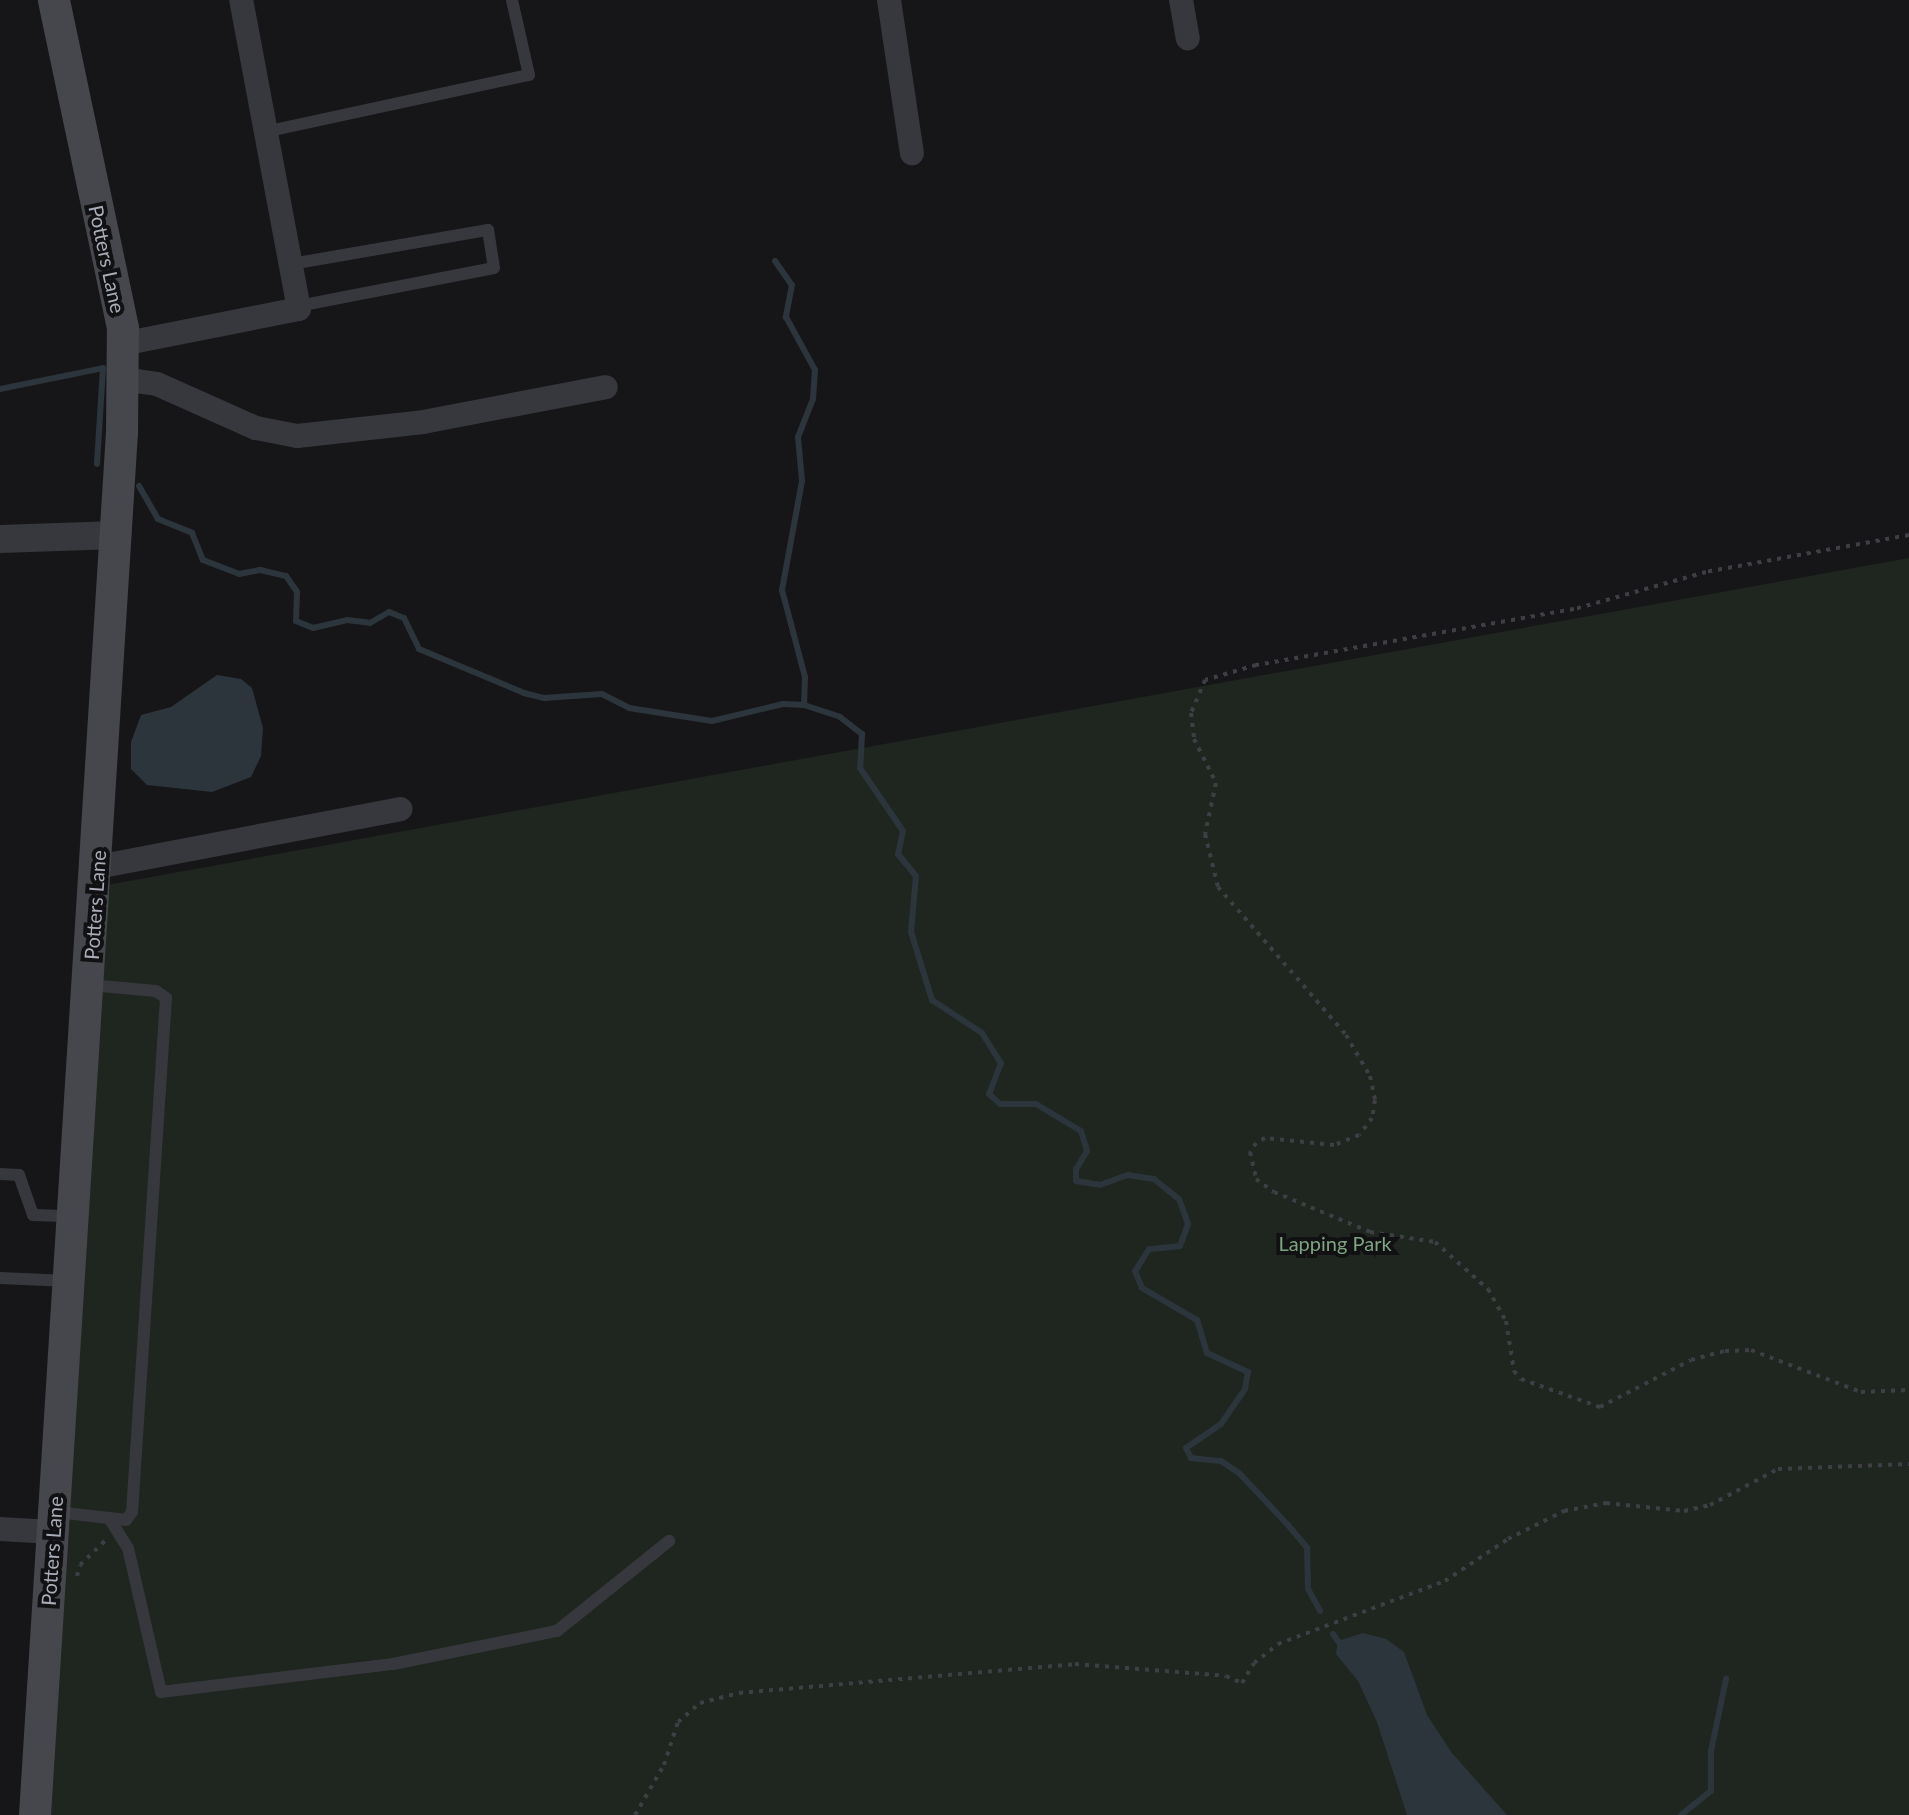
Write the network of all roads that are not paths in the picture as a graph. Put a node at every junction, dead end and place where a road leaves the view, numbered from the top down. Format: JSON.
{"nodes":[{"id":1,"x":54,"y":0,"type":"edge"},
{"id":2,"x":241,"y":0,"type":"edge"},
{"id":3,"x":512,"y":0,"type":"edge"},
{"id":4,"x":889,"y":0,"type":"edge"},
{"id":5,"x":1181,"y":0,"type":"edge"},
{"id":6,"x":1188,"y":38,"type":"dead end"},
{"id":7,"x":269,"y":131,"type":"junction"},
{"id":8,"x":912,"y":153,"type":"dead end"},
{"id":9,"x":291,"y":264,"type":"junction"},
{"id":10,"x":298,"y":306,"type":"junction"},
{"id":11,"x":122,"y":344,"type":"junction"},
{"id":12,"x":122,"y":379,"type":"junction"},
{"id":13,"x":606,"y":387,"type":"dead end"},
{"id":14,"x":117,"y":535,"type":"junction"},
{"id":15,"x":0,"y":539,"type":"edge"},
{"id":16,"x":401,"y":809,"type":"dead end"},
{"id":17,"x":97,"y":867,"type":"junction"},
{"id":18,"x":89,"y":985,"type":"junction"},
{"id":19,"x":0,"y":1174,"type":"edge"},
{"id":20,"x":74,"y":1216,"type":"junction"},
{"id":21,"x":0,"y":1278,"type":"edge"},
{"id":22,"x":69,"y":1281,"type":"junction"},
{"id":23,"x":109,"y":1518,"type":"junction"},
{"id":24,"x":54,"y":1522,"type":"junction"},
{"id":25,"x":0,"y":1529,"type":"edge"},
{"id":26,"x":669,"y":1541,"type":"dead end"},
{"id":27,"x":35,"y":1815,"type":"edge"}],
"edges":[{"from":1,"to":11,"type":"main road","name":"Potters Lane"},
{"from":2,"to":7,"type":"street"},
{"from":3,"to":7,"type":"lane"},
{"from":4,"to":8,"type":"street"},
{"from":5,"to":6,"type":"street"},
{"from":7,"to":9,"type":"street"},
{"from":9,"to":10,"type":"street"},
{"from":9,"to":10,"type":"lane"},
{"from":10,"to":11,"type":"street"},
{"from":11,"to":12,"type":"main road","name":"Potters Lane"},
{"from":12,"to":13,"type":"street"},
{"from":12,"to":14,"type":"main road","name":"Potters Lane"},
{"from":14,"to":15,"type":"street"},
{"from":14,"to":17,"type":"main road","name":"Potters Lane"},
{"from":16,"to":17,"type":"street"},
{"from":17,"to":18,"type":"main road","name":"Potters Lane"},
{"from":18,"to":20,"type":"main road","name":"Potters Lane"},
{"from":18,"to":23,"type":"lane"},
{"from":19,"to":20,"type":"lane"},
{"from":20,"to":22,"type":"main road","name":"Potters Lane"},
{"from":21,"to":22,"type":"lane"},
{"from":22,"to":24,"type":"main road","name":"Potters Lane"},
{"from":23,"to":24,"type":"lane"},
{"from":23,"to":26,"type":"lane"},
{"from":24,"to":25,"type":"street"},
{"from":24,"to":27,"type":"main road","name":"Potters Lane"}]}
